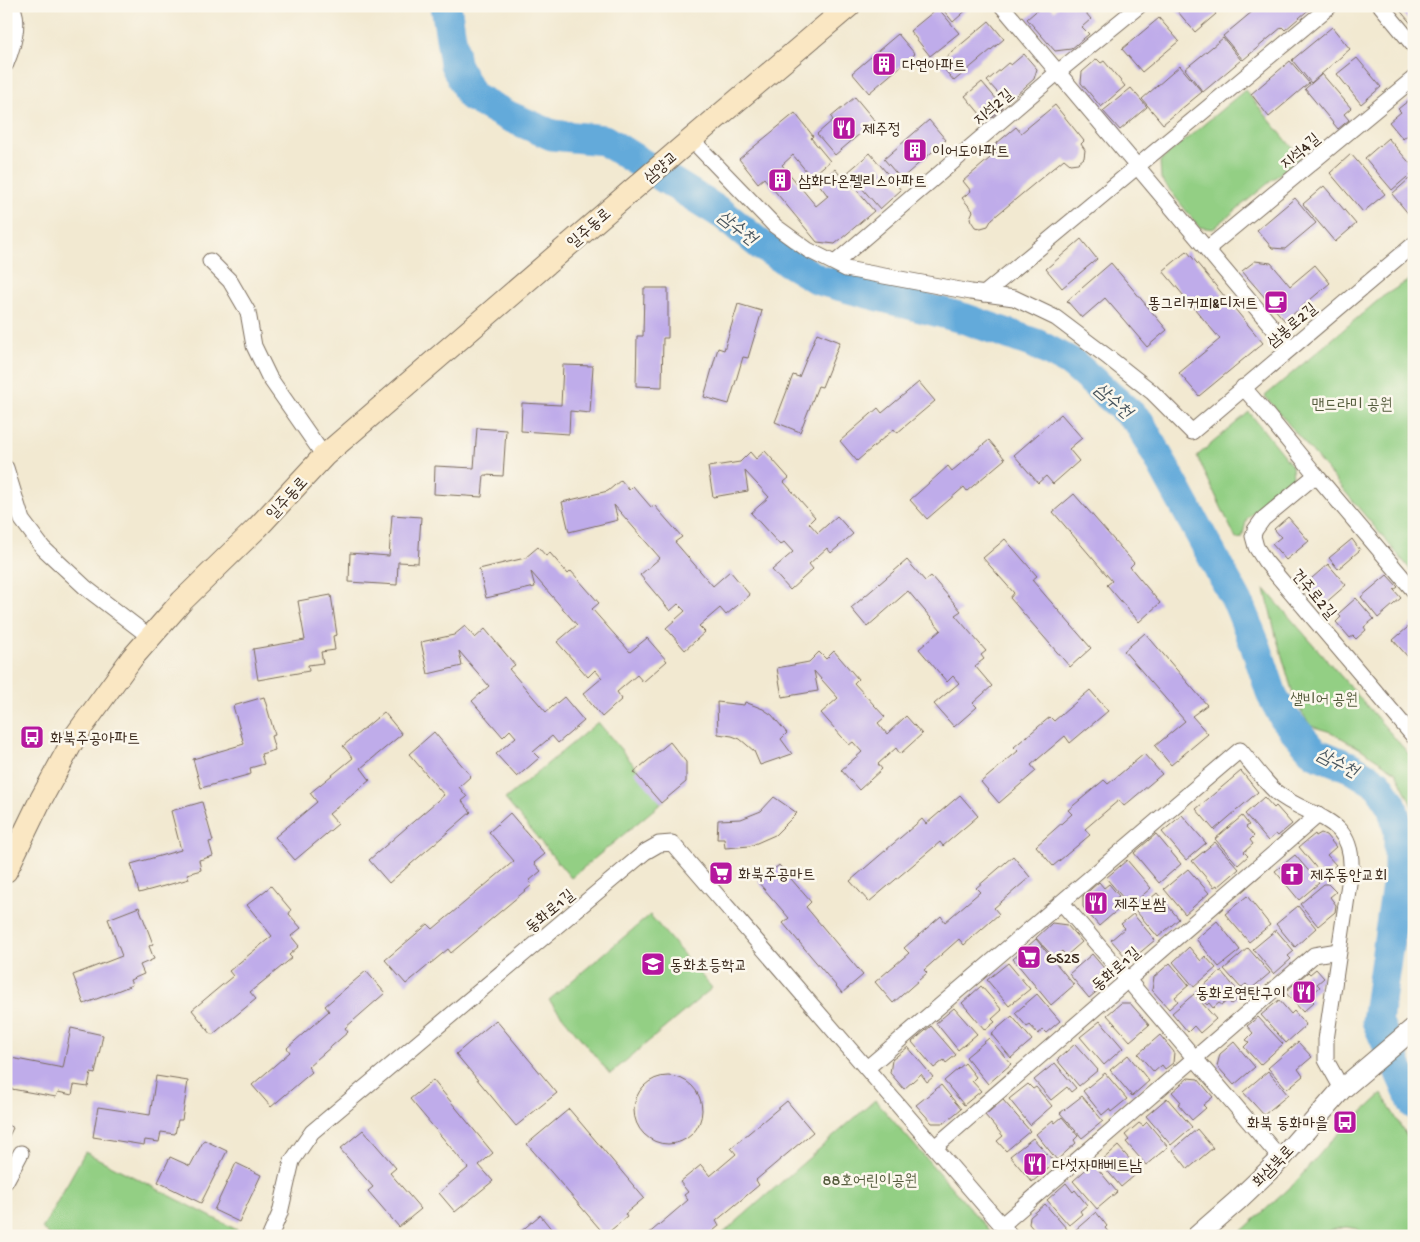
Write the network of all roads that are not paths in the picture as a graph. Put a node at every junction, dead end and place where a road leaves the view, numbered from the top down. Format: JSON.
{"nodes":[{"id":1,"x":12,"y":6,"type":"edge"},
{"id":2,"x":849,"y":6,"type":"edge"},
{"id":3,"x":1002,"y":6,"type":"edge"},
{"id":4,"x":1139,"y":6,"type":"edge"},
{"id":5,"x":1330,"y":6,"type":"edge"},
{"id":6,"x":1381,"y":6,"type":"edge"},
{"id":7,"x":1414,"y":46,"type":"edge"},
{"id":8,"x":6,"y":64,"type":"edge"},
{"id":9,"x":1058,"y":72,"type":"junction"},
{"id":10,"x":1414,"y":78,"type":"edge"},
{"id":11,"x":686,"y":143,"type":"junction"},
{"id":12,"x":1137,"y":166,"type":"junction"},
{"id":13,"x":638,"y":184,"type":"joint"},
{"id":14,"x":1414,"y":244,"type":"edge"},
{"id":15,"x":1207,"y":249,"type":"junction"},
{"id":16,"x":210,"y":261,"type":"dead end"},
{"id":17,"x":835,"y":263,"type":"junction"},
{"id":18,"x":984,"y":294,"type":"junction"},
{"id":19,"x":1290,"y":348,"type":"junction"},
{"id":20,"x":1243,"y":387,"type":"junction"},
{"id":21,"x":324,"y":456,"type":"junction"},
{"id":22,"x":6,"y":468,"type":"edge"},
{"id":23,"x":1316,"y":475,"type":"junction"},
{"id":24,"x":1414,"y":591,"type":"edge"},
{"id":25,"x":150,"y":637,"type":"junction"},
{"id":26,"x":1414,"y":737,"type":"edge"},
{"id":27,"x":1318,"y":815,"type":"junction"},
{"id":28,"x":6,"y":871,"type":"edge"},
{"id":29,"x":1062,"y":902,"type":"junction"},
{"id":30,"x":1338,"y":951,"type":"junction"},
{"id":31,"x":1128,"y":980,"type":"junction"},
{"id":32,"x":1414,"y":1028,"type":"edge"},
{"id":33,"x":1195,"y":1058,"type":"junction"},
{"id":34,"x":867,"y":1068,"type":"junction"},
{"id":35,"x":1342,"y":1089,"type":"junction"},
{"id":36,"x":935,"y":1147,"type":"junction"},
{"id":37,"x":21,"y":1153,"type":"dead end"},
{"id":38,"x":1280,"y":1159,"type":"junction"},
{"id":39,"x":6,"y":1182,"type":"edge"},
{"id":40,"x":1007,"y":1230,"type":"edge"},
{"id":41,"x":270,"y":1236,"type":"edge"},
{"id":42,"x":1197,"y":1236,"type":"edge"}],
"edges":[{"from":1,"to":8,"type":"street"},
{"from":2,"to":11,"type":"main road"},
{"from":3,"to":9,"type":"street"},
{"from":4,"to":9,"type":"street"},
{"from":5,"to":12,"type":"street"},
{"from":6,"to":7,"type":"street"},
{"from":9,"to":12,"type":"street"},
{"from":9,"to":17,"type":"street","name":"지석2길"},
{"from":10,"to":15,"type":"street","name":"지석4길"},
{"from":11,"to":13,"type":"main road","name":"삼양교"},
{"from":11,"to":17,"type":"street"},
{"from":12,"to":15,"type":"street"},
{"from":12,"to":18,"type":"street"},
{"from":13,"to":21,"type":"main road","name":"일주동로"},
{"from":14,"to":19,"type":"street","name":"삼봉로2길"},
{"from":15,"to":19,"type":"street"},
{"from":16,"to":21,"type":"street"},
{"from":17,"to":18,"type":"street"},
{"from":18,"to":20,"type":"street","name":"삼봉로2길"},
{"from":19,"to":20,"type":"street","name":"삼봉로2길"},
{"from":20,"to":23,"type":"street"},
{"from":21,"to":25,"type":"main road","name":"일주동로"},
{"from":22,"to":25,"type":"street"},
{"from":23,"to":24,"type":"street"},
{"from":23,"to":26,"type":"street","name":"건주로2길"},
{"from":25,"to":28,"type":"main road","name":"일주동로"},
{"from":27,"to":29,"type":"street"},
{"from":27,"to":30,"type":"street"},
{"from":27,"to":31,"type":"street","name":"동화로1길"},
{"from":29,"to":31,"type":"street"},
{"from":29,"to":34,"type":"street"},
{"from":30,"to":33,"type":"street","name":"동화로1길"},
{"from":30,"to":35,"type":"street"},
{"from":31,"to":33,"type":"street"},
{"from":31,"to":36,"type":"street","name":"동화로1길"},
{"from":32,"to":35,"type":"street","name":"화삼북로"},
{"from":33,"to":38,"type":"street"},
{"from":33,"to":40,"type":"street","name":"동화로1길"},
{"from":34,"to":36,"type":"street","name":"동화로1길"},
{"from":34,"to":41,"type":"street","name":"동화로1길"},
{"from":35,"to":38,"type":"street","name":"화삼북로"},
{"from":36,"to":40,"type":"street","name":"동화로1길"},
{"from":37,"to":39,"type":"street"},
{"from":38,"to":42,"type":"street","name":"화삼북로"}]}
